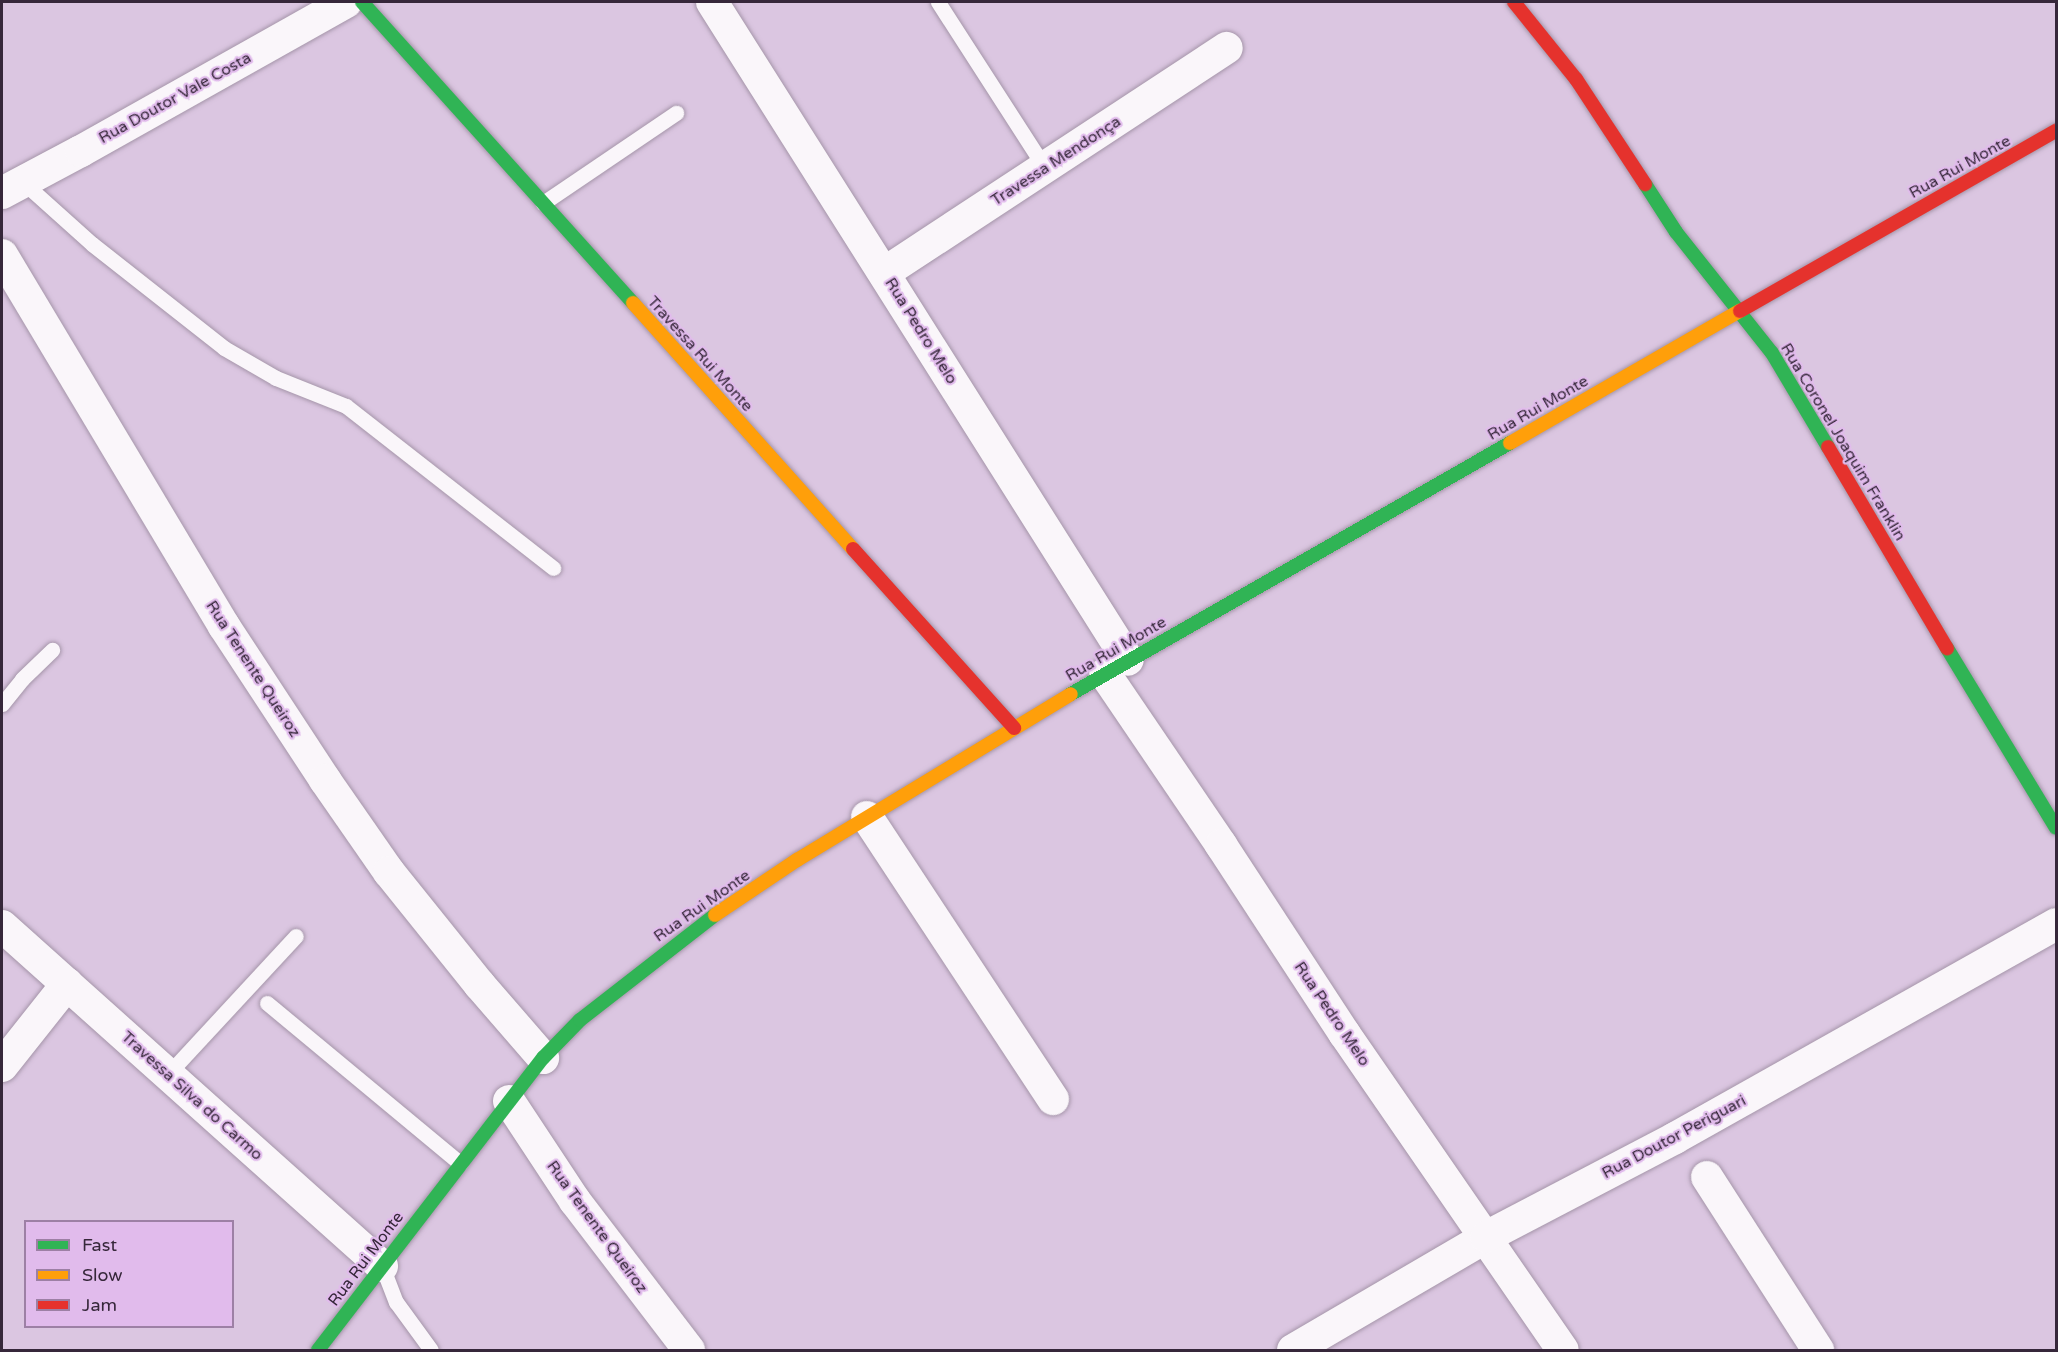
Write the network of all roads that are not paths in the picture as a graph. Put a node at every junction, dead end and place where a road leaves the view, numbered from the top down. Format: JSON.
{"nodes":[{"id":1,"x":346,"y":2,"type":"edge"},
{"id":2,"x":362,"y":2,"type":"edge"},
{"id":3,"x":712,"y":2,"type":"edge"},
{"id":4,"x":938,"y":2,"type":"edge"},
{"id":5,"x":1514,"y":2,"type":"edge"},
{"id":6,"x":1227,"y":48,"type":"dead end"},
{"id":7,"x":676,"y":113,"type":"dead end"},
{"id":8,"x":2056,"y":131,"type":"edge"},
{"id":9,"x":1044,"y":168,"type":"junction"},
{"id":10,"x":13,"y":188,"type":"edge"},
{"id":11,"x":543,"y":203,"type":"junction"},
{"id":12,"x":2,"y":255,"type":"edge"},
{"id":13,"x":884,"y":273,"type":"junction"},
{"id":14,"x":1737,"y":312,"type":"junction"},
{"id":15,"x":553,"y":568,"type":"dead end"},
{"id":16,"x":52,"y":650,"type":"dead end"},
{"id":17,"x":1117,"y":667,"type":"junction"},
{"id":18,"x":2,"y":704,"type":"edge"},
{"id":19,"x":1014,"y":728,"type":"junction"},
{"id":20,"x":867,"y":818,"type":"junction"},
{"id":21,"x":2056,"y":828,"type":"edge"},
{"id":22,"x":2056,"y":924,"type":"edge"},
{"id":23,"x":2,"y":926,"type":"edge"},
{"id":24,"x":296,"y":936,"type":"dead end"},
{"id":25,"x":68,"y":984,"type":"junction"},
{"id":26,"x":267,"y":1003,"type":"dead end"},
{"id":27,"x":543,"y":1058,"type":"junction"},
{"id":28,"x":2,"y":1066,"type":"edge"},
{"id":29,"x":168,"y":1074,"type":"junction"},
{"id":30,"x":1053,"y":1099,"type":"dead end"},
{"id":31,"x":509,"y":1101,"type":"junction"},
{"id":32,"x":460,"y":1163,"type":"junction"},
{"id":33,"x":1707,"y":1177,"type":"dead end"},
{"id":34,"x":1486,"y":1237,"type":"junction"},
{"id":35,"x":382,"y":1266,"type":"junction"},
{"id":36,"x":318,"y":1350,"type":"edge"},
{"id":37,"x":431,"y":1350,"type":"edge"},
{"id":38,"x":689,"y":1350,"type":"edge"},
{"id":39,"x":1293,"y":1350,"type":"edge"},
{"id":40,"x":1563,"y":1350,"type":"edge"},
{"id":41,"x":1818,"y":1350,"type":"edge"}],
"edges":[{"from":1,"to":10,"type":"street","name":"Rua Doutor Vale Costa"},
{"from":2,"to":11,"type":"street","name":"Travessa Rui Monte"},
{"from":3,"to":13,"type":"street","name":"Rua Pedro Melo"},
{"from":4,"to":9,"type":"lane"},
{"from":5,"to":14,"type":"street","name":"Rua Coronel Joaquim Franklin"},
{"from":6,"to":9,"type":"street","name":"Travessa Mendonça"},
{"from":7,"to":11,"type":"lane"},
{"from":8,"to":14,"type":"street","name":"Rua Rui Monte"},
{"from":9,"to":13,"type":"street","name":"Travessa Mendonça"},
{"from":10,"to":15,"type":"lane"},
{"from":11,"to":19,"type":"street","name":"Travessa Rui Monte"},
{"from":12,"to":27,"type":"street","name":"Rua Tenente Queiroz"},
{"from":13,"to":17,"type":"street","name":"Rua Pedro Melo"},
{"from":14,"to":17,"type":"street","name":"Rua Rui Monte"},
{"from":14,"to":21,"type":"street","name":"Rua Coronel Joaquim Franklin"},
{"from":16,"to":18,"type":"lane"},
{"from":17,"to":19,"type":"street","name":"Rua Rui Monte"},
{"from":17,"to":34,"type":"street","name":"Rua Pedro Melo"},
{"from":19,"to":20,"type":"street","name":"Rua Rui Monte"},
{"from":20,"to":27,"type":"street","name":"Rua Rui Monte"},
{"from":20,"to":30,"type":"street"},
{"from":22,"to":34,"type":"street","name":"Rua Doutor Periguari"},
{"from":23,"to":25,"type":"street","name":"Travessa Silva do Carmo"},
{"from":24,"to":29,"type":"lane"},
{"from":25,"to":28,"type":"street"},
{"from":25,"to":29,"type":"street","name":"Travessa Silva do Carmo"},
{"from":26,"to":32,"type":"lane"},
{"from":27,"to":31,"type":"street","name":"Rua Rui Monte"},
{"from":29,"to":35,"type":"street","name":"Travessa Silva do Carmo"},
{"from":31,"to":32,"type":"street","name":"Rua Rui Monte"},
{"from":31,"to":38,"type":"street","name":"Rua Tenente Queiroz"},
{"from":32,"to":35,"type":"street","name":"Rua Rui Monte"},
{"from":33,"to":41,"type":"street"},
{"from":34,"to":39,"type":"street","name":"Rua Doutor Periguari"},
{"from":34,"to":40,"type":"street","name":"Rua Pedro Melo"},
{"from":35,"to":36,"type":"street","name":"Rua Rui Monte"},
{"from":35,"to":37,"type":"lane"}]}
